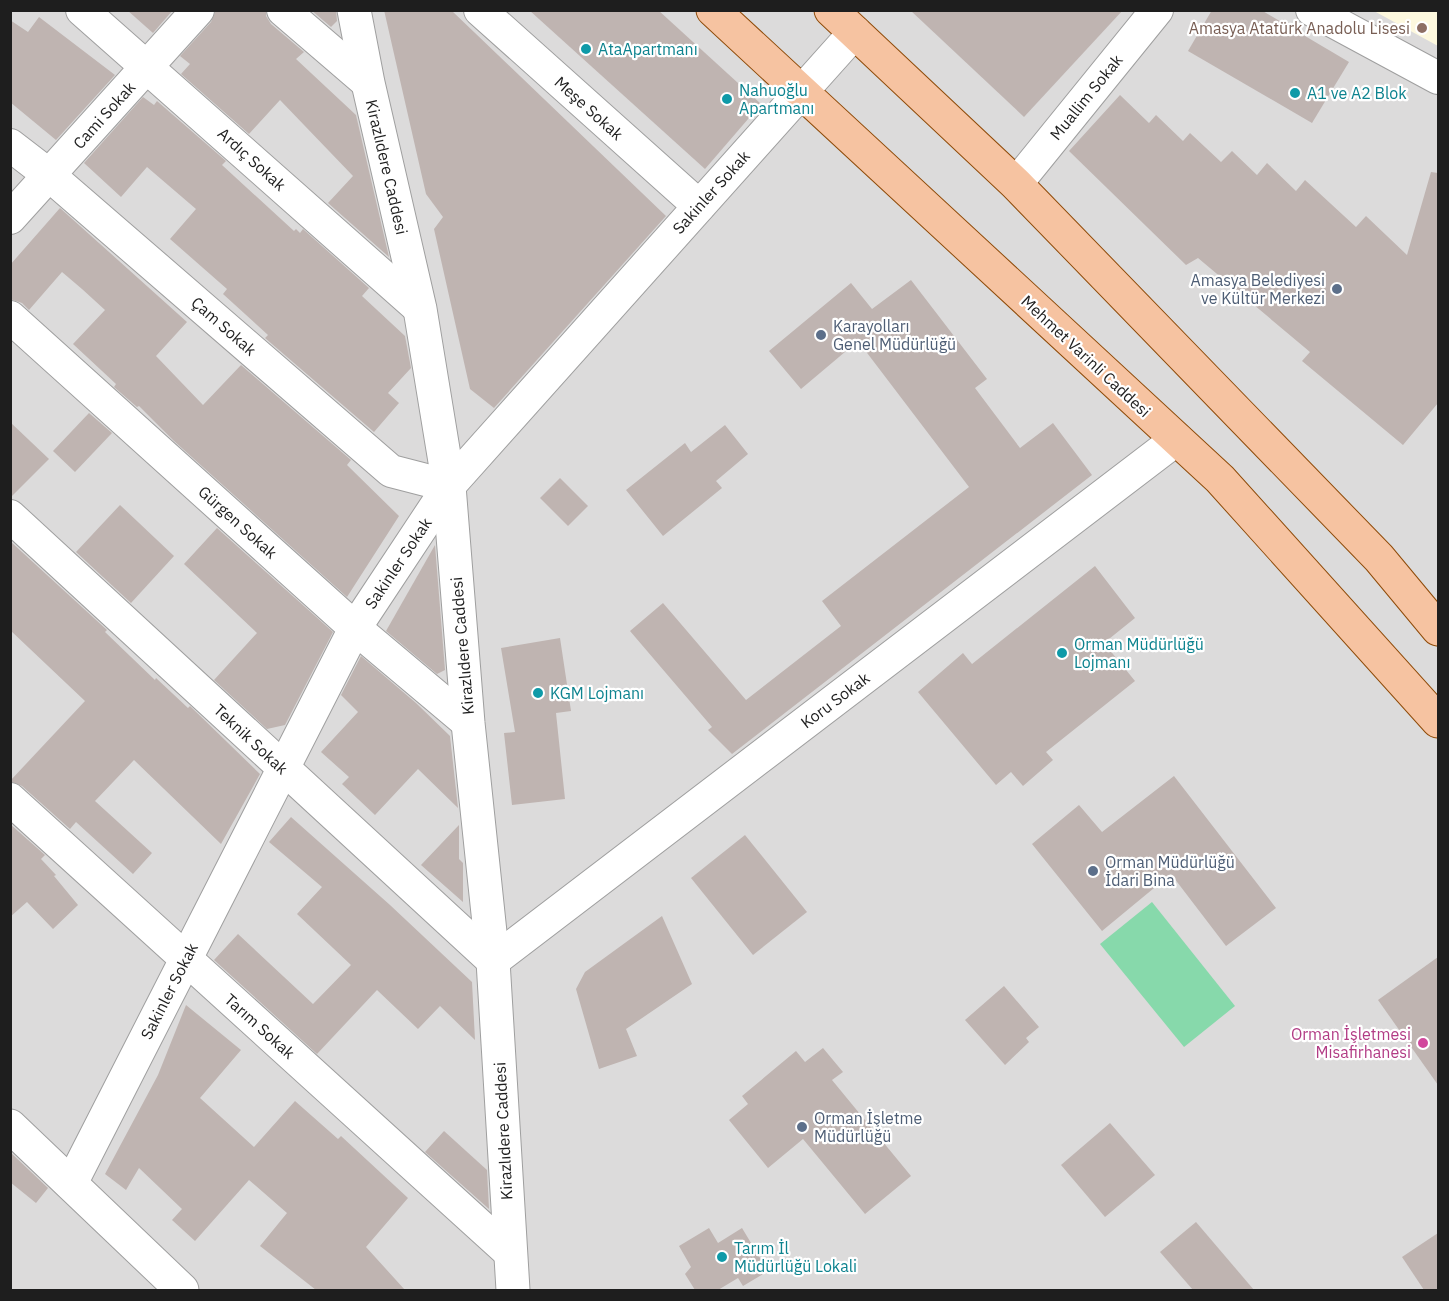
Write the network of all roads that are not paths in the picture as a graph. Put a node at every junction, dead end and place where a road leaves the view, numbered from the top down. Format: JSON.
{"nodes":[{"id":1,"x":82,"y":10,"type":"edge"},
{"id":2,"x":198,"y":10,"type":"edge"},
{"id":3,"x":283,"y":10,"type":"edge"},
{"id":4,"x":354,"y":10,"type":"edge"},
{"id":5,"x":480,"y":10,"type":"edge"},
{"id":6,"x":713,"y":10,"type":"edge"},
{"id":7,"x":1157,"y":10,"type":"edge"},
{"id":8,"x":1312,"y":10,"type":"edge"},
{"id":9,"x":843,"y":21,"type":"edge"},
{"id":10,"x":148,"y":67,"type":"junction"},
{"id":11,"x":1438,"y":78,"type":"edge"},
{"id":12,"x":368,"y":83,"type":"junction"},
{"id":13,"x":801,"y":92,"type":"junction"},
{"id":14,"x":10,"y":145,"type":"edge"},
{"id":15,"x":50,"y":175,"type":"junction"},
{"id":16,"x":1016,"y":184,"type":"junction"},
{"id":17,"x":699,"y":206,"type":"junction"},
{"id":18,"x":10,"y":218,"type":"edge"},
{"id":19,"x":420,"y":309,"type":"junction"},
{"id":20,"x":10,"y":317,"type":"edge"},
{"id":21,"x":1177,"y":439,"type":"junction"},
{"id":22,"x":449,"y":486,"type":"junction"},
{"id":23,"x":10,"y":516,"type":"edge"},
{"id":24,"x":355,"y":628,"type":"junction"},
{"id":25,"x":1438,"y":629,"type":"edge"},
{"id":26,"x":1438,"y":721,"type":"edge"},
{"id":27,"x":468,"y":723,"type":"junction"},
{"id":28,"x":283,"y":769,"type":"junction"},
{"id":29,"x":10,"y":799,"type":"edge"},
{"id":30,"x":185,"y":958,"type":"junction"},
{"id":31,"x":493,"y":961,"type":"junction"},
{"id":32,"x":10,"y":1126,"type":"edge"},
{"id":33,"x":71,"y":1184,"type":"junction"},
{"id":34,"x":510,"y":1253,"type":"junction"},
{"id":35,"x":182,"y":1290,"type":"edge"},
{"id":36,"x":513,"y":1290,"type":"edge"}],
"edges":[{"from":1,"to":10,"type":"street","name":"Ardıç Sokak"},
{"from":2,"to":10,"type":"street","name":"Cami Sokak"},
{"from":3,"to":12,"type":"street"},
{"from":4,"to":12,"type":"street","name":"Kirazlıdere Caddesi"},
{"from":5,"to":17,"type":"street","name":"Meşe Sokak"},
{"from":6,"to":13,"type":"main road","name":"Mehmet Varinli Caddesi"},
{"from":7,"to":16,"type":"street","name":"Muallim Sokak"},
{"from":8,"to":11,"type":"street"},
{"from":9,"to":13,"type":"street","name":"Sakinler Sokak"},
{"from":9,"to":16,"type":"main road"},
{"from":10,"to":15,"type":"street","name":"Cami Sokak"},
{"from":10,"to":19,"type":"street","name":"Ardıç Sokak"},
{"from":12,"to":19,"type":"street","name":"Kirazlıdere Caddesi"},
{"from":13,"to":17,"type":"street","name":"Sakinler Sokak"},
{"from":13,"to":21,"type":"main road","name":"Mehmet Varinli Caddesi"},
{"from":14,"to":15,"type":"street","name":"Çam Sokak"},
{"from":15,"to":18,"type":"street","name":"Cami Sokak"},
{"from":15,"to":22,"type":"street","name":"Çam Sokak"},
{"from":16,"to":25,"type":"main road"},
{"from":17,"to":22,"type":"street","name":"Sakinler Sokak"},
{"from":19,"to":22,"type":"street","name":"Kirazlıdere Caddesi"},
{"from":20,"to":24,"type":"street","name":"Gürgen Sokak"},
{"from":21,"to":26,"type":"main road","name":"Mehmet Varinli Caddesi"},
{"from":21,"to":31,"type":"street","name":"Koru Sokak"},
{"from":22,"to":24,"type":"street","name":"Sakinler Sokak"},
{"from":22,"to":27,"type":"street","name":"Kirazlıdere Caddesi"},
{"from":23,"to":28,"type":"street","name":"Teknik Sokak"},
{"from":24,"to":27,"type":"street","name":"Gürgen Sokak"},
{"from":24,"to":28,"type":"street","name":"Sakinler Sokak"},
{"from":27,"to":31,"type":"street","name":"Kirazlıdere Caddesi"},
{"from":28,"to":30,"type":"street","name":"Sakinler Sokak"},
{"from":28,"to":31,"type":"street","name":"Teknik Sokak"},
{"from":29,"to":30,"type":"street","name":"Tarım Sokak"},
{"from":30,"to":33,"type":"street","name":"Sakinler Sokak"},
{"from":30,"to":34,"type":"street","name":"Tarım Sokak"},
{"from":31,"to":34,"type":"street","name":"Kirazlıdere Caddesi"},
{"from":32,"to":33,"type":"street"},
{"from":33,"to":35,"type":"street"},
{"from":34,"to":36,"type":"street","name":"Kirazlıdere Caddesi"}]}
